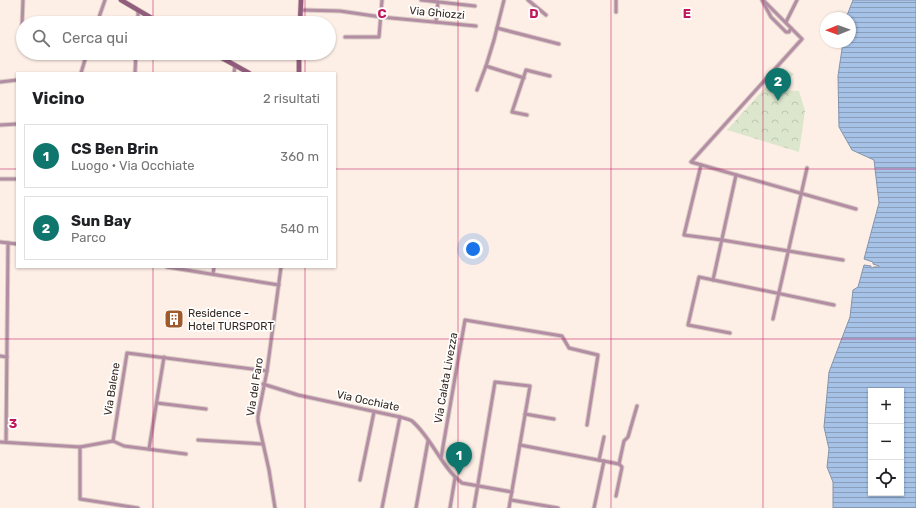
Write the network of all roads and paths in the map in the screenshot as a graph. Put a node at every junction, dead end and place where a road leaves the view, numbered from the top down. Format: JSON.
{"nodes":[{"id":1,"x":23,"y":0,"type":"edge"},
{"id":2,"x":105,"y":0,"type":"edge"},
{"id":3,"x":121,"y":0,"type":"edge"},
{"id":4,"x":301,"y":0,"type":"edge"},
{"id":5,"x":382,"y":0,"type":"edge"},
{"id":6,"x":421,"y":0,"type":"edge"},
{"id":7,"x":504,"y":0,"type":"edge"},
{"id":8,"x":528,"y":0,"type":"edge"},
{"id":9,"x":616,"y":0,"type":"edge"},
{"id":10,"x":762,"y":0,"type":"edge"},
{"id":11,"x":797,"y":0,"type":"edge"},
{"id":12,"x":438,"y":1,"type":"edge"},
{"id":13,"x":475,"y":6,"type":"dead end"},
{"id":14,"x":138,"y":10,"type":"junction"},
{"id":15,"x":301,"y":10,"type":"junction"},
{"id":16,"x":616,"y":12,"type":"dead end"},
{"id":17,"x":546,"y":15,"type":"dead end"},
{"id":18,"x":22,"y":16,"type":"edge"},
{"id":19,"x":99,"y":16,"type":"edge"},
{"id":20,"x":138,"y":16,"type":"edge"},
{"id":21,"x":148,"y":16,"type":"edge"},
{"id":22,"x":301,"y":16,"type":"edge"},
{"id":23,"x":381,"y":17,"type":"junction"},
{"id":24,"x":436,"y":22,"type":"junction"},
{"id":25,"x":786,"y":22,"type":"junction"},
{"id":26,"x":476,"y":26,"type":"dead end"},
{"id":27,"x":497,"y":28,"type":"junction"},
{"id":28,"x":791,"y":28,"type":"junction"},
{"id":29,"x":345,"y":37,"type":"dead end"},
{"id":30,"x":559,"y":44,"type":"dead end"},
{"id":31,"x":85,"y":60,"type":"edge"},
{"id":32,"x":136,"y":60,"type":"edge"},
{"id":33,"x":225,"y":60,"type":"edge"},
{"id":34,"x":299,"y":60,"type":"edge"},
{"id":35,"x":234,"y":66,"type":"junction"},
{"id":36,"x":486,"y":66,"type":"junction"},
{"id":37,"x":81,"y":72,"type":"edge"},
{"id":38,"x":135,"y":72,"type":"edge"},
{"id":39,"x":234,"y":72,"type":"edge"},
{"id":40,"x":247,"y":72,"type":"edge"},
{"id":41,"x":299,"y":72,"type":"edge"},
{"id":42,"x":550,"y":76,"type":"dead end"},
{"id":43,"x":524,"y":78,"type":"junction"},
{"id":44,"x":16,"y":80,"type":"edge"},
{"id":45,"x":0,"y":82,"type":"edge"},
{"id":46,"x":477,"y":90,"type":"dead end"},
{"id":47,"x":527,"y":115,"type":"dead end"},
{"id":48,"x":16,"y":124,"type":"edge"},
{"id":49,"x":0,"y":125,"type":"edge"},
{"id":50,"x":701,"y":165,"type":"junction"},
{"id":51,"x":807,"y":168,"type":"dead end"},
{"id":52,"x":736,"y":175,"type":"junction"},
{"id":53,"x":0,"y":179,"type":"edge"},
{"id":54,"x":16,"y":179,"type":"edge"},
{"id":55,"x":802,"y":193,"type":"junction"},
{"id":56,"x":856,"y":209,"type":"dead end"},
{"id":57,"x":722,"y":240,"type":"junction"},
{"id":58,"x":0,"y":242,"type":"edge"},
{"id":59,"x":8,"y":243,"type":"junction"},
{"id":60,"x":16,"y":244,"type":"edge"},
{"id":61,"x":788,"y":251,"type":"junction"},
{"id":62,"x":843,"y":260,"type":"dead end"},
{"id":63,"x":174,"y":268,"type":"edge"},
{"id":64,"x":214,"y":268,"type":"edge"},
{"id":65,"x":281,"y":268,"type":"edge"},
{"id":66,"x":213,"y":274,"type":"junction"},
{"id":67,"x":714,"y":280,"type":"junction"},
{"id":68,"x":278,"y":284,"type":"junction"},
{"id":69,"x":779,"y":294,"type":"junction"},
{"id":70,"x":834,"y":305,"type":"dead end"},
{"id":71,"x":773,"y":319,"type":"dead end"},
{"id":72,"x":730,"y":333,"type":"dead end"},
{"id":73,"x":0,"y":356,"type":"edge"},
{"id":74,"x":7,"y":357,"type":"junction"},
{"id":75,"x":164,"y":358,"type":"junction"},
{"id":76,"x":266,"y":371,"type":"junction"},
{"id":77,"x":263,"y":384,"type":"junction"},
{"id":78,"x":157,"y":402,"type":"junction"},
{"id":79,"x":637,"y":406,"type":"dead end"},
{"id":80,"x":206,"y":409,"type":"dead end"},
{"id":81,"x":374,"y":412,"type":"junction"},
{"id":82,"x":525,"y":414,"type":"junction"},
{"id":83,"x":400,"y":416,"type":"junction"},
{"id":84,"x":554,"y":419,"type":"dead end"},
{"id":85,"x":587,"y":425,"type":"dead end"},
{"id":86,"x":604,"y":437,"type":"dead end"},
{"id":87,"x":198,"y":440,"type":"dead end"},
{"id":88,"x":113,"y":441,"type":"junction"},
{"id":89,"x":428,"y":441,"type":"junction"},
{"id":90,"x":0,"y":442,"type":"edge"},
{"id":91,"x":6,"y":442,"type":"junction"},
{"id":92,"x":263,"y":444,"type":"junction"},
{"id":93,"x":520,"y":445,"type":"junction"},
{"id":94,"x":80,"y":447,"type":"junction"},
{"id":95,"x":150,"y":449,"type":"junction"},
{"id":96,"x":186,"y":454,"type":"dead end"},
{"id":97,"x":441,"y":458,"type":"junction"},
{"id":98,"x":599,"y":460,"type":"junction"},
{"id":99,"x":604,"y":461,"type":"junction"},
{"id":100,"x":619,"y":464,"type":"junction"},
{"id":101,"x":455,"y":478,"type":"junction"},
{"id":102,"x":360,"y":480,"type":"dead end"},
{"id":103,"x":478,"y":486,"type":"junction"},
{"id":104,"x":512,"y":492,"type":"junction"},
{"id":105,"x":616,"y":496,"type":"dead end"},
{"id":106,"x":510,"y":500,"type":"junction"},
{"id":107,"x":138,"y":508,"type":"edge"},
{"id":108,"x":275,"y":508,"type":"edge"},
{"id":109,"x":382,"y":508,"type":"edge"},
{"id":110,"x":416,"y":508,"type":"edge"},
{"id":111,"x":450,"y":508,"type":"edge"},
{"id":112,"x":474,"y":508,"type":"edge"},
{"id":113,"x":509,"y":508,"type":"edge"},
{"id":114,"x":558,"y":508,"type":"edge"},
{"id":115,"x":594,"y":508,"type":"edge"}],
"edges":[{"from":1,"to":18,"type":"street"},
{"from":2,"to":19,"type":"street"},
{"from":3,"to":14,"type":"street"},
{"from":4,"to":15,"type":"street"},
{"from":5,"to":23,"type":"street"},
{"from":6,"to":12,"type":"street"},
{"from":7,"to":27,"type":"street"},
{"from":8,"to":17,"type":"street"},
{"from":9,"to":16,"type":"street"},
{"from":10,"to":25,"type":"street"},
{"from":10,"to":28,"type":"street"},
{"from":11,"to":25,"type":"street"},
{"from":12,"to":13,"type":"street"},
{"from":12,"to":24,"type":"street"},
{"from":14,"to":20,"type":"street"},
{"from":14,"to":21,"type":"street"},
{"from":15,"to":22,"type":"street"},
{"from":15,"to":23,"type":"street","name":"Via Ghiozzi"},
{"from":23,"to":24,"type":"street","name":"Via Ghiozzi"},
{"from":23,"to":29,"type":"street"},
{"from":24,"to":26,"type":"street","name":"Via Ghiozzi"},
{"from":25,"to":28,"type":"street"},
{"from":27,"to":30,"type":"street"},
{"from":27,"to":36,"type":"street"},
{"from":28,"to":50,"type":"street"},
{"from":31,"to":37,"type":"street"},
{"from":32,"to":38,"type":"street"},
{"from":33,"to":35,"type":"street"},
{"from":34,"to":41,"type":"street"},
{"from":35,"to":39,"type":"street"},
{"from":35,"to":40,"type":"street"},
{"from":36,"to":43,"type":"street"},
{"from":36,"to":46,"type":"street"},
{"from":42,"to":43,"type":"street"},
{"from":43,"to":47,"type":"street"},
{"from":44,"to":45,"type":"street"},
{"from":48,"to":49,"type":"street"},
{"from":50,"to":52,"type":"street"},
{"from":50,"to":57,"type":"street"},
{"from":51,"to":55,"type":"street"},
{"from":52,"to":55,"type":"street"},
{"from":52,"to":57,"type":"street"},
{"from":53,"to":54,"type":"street"},
{"from":55,"to":56,"type":"street"},
{"from":55,"to":61,"type":"street"},
{"from":57,"to":61,"type":"street"},
{"from":57,"to":67,"type":"street"},
{"from":58,"to":59,"type":"street"},
{"from":59,"to":60,"type":"street"},
{"from":59,"to":74,"type":"street"},
{"from":61,"to":62,"type":"street"},
{"from":61,"to":69,"type":"street"},
{"from":63,"to":66,"type":"street"},
{"from":64,"to":66,"type":"street"},
{"from":65,"to":68,"type":"street","name":"Via del Faro"},
{"from":66,"to":68,"type":"street"},
{"from":67,"to":69,"type":"street"},
{"from":67,"to":72,"type":"street"},
{"from":68,"to":76,"type":"street","name":"Via del Faro"},
{"from":69,"to":70,"type":"street"},
{"from":69,"to":71,"type":"street"},
{"from":73,"to":74,"type":"street"},
{"from":74,"to":91,"type":"street"},
{"from":75,"to":76,"type":"street","name":"Via Balene"},
{"from":75,"to":78,"type":"street"},
{"from":75,"to":88,"type":"street","name":"Via Balene"},
{"from":76,"to":77,"type":"street","name":"Via del Faro"},
{"from":77,"to":81,"type":"street","name":"Via Occhiate"},
{"from":77,"to":92,"type":"street","name":"Via del Faro"},
{"from":78,"to":80,"type":"street"},
{"from":78,"to":95,"type":"street"},
{"from":79,"to":100,"type":"street"},
{"from":81,"to":83,"type":"street","name":"Via Occhiate"},
{"from":81,"to":102,"type":"street"},
{"from":82,"to":84,"type":"street"},
{"from":82,"to":93,"type":"street"},
{"from":82,"to":103,"type":"street"},
{"from":83,"to":89,"type":"street","name":"Via Occhiate"},
{"from":83,"to":109,"type":"street"},
{"from":85,"to":97,"type":"street","name":"Via Calata Livezza"},
{"from":86,"to":98,"type":"street"},
{"from":87,"to":92,"type":"street"},
{"from":88,"to":94,"type":"street"},
{"from":88,"to":95,"type":"street"},
{"from":89,"to":97,"type":"street","name":"Via Occhiate"},
{"from":89,"to":110,"type":"street"},
{"from":90,"to":91,"type":"street"},
{"from":91,"to":94,"type":"street"},
{"from":92,"to":108,"type":"street","name":"Via del Faro"},
{"from":93,"to":98,"type":"street"},
{"from":93,"to":104,"type":"street"},
{"from":94,"to":107,"type":"street"},
{"from":95,"to":96,"type":"street"},
{"from":97,"to":101,"type":"street","name":"Via Occhiate"},
{"from":98,"to":99,"type":"street"},
{"from":99,"to":100,"type":"street"},
{"from":99,"to":115,"type":"street"},
{"from":100,"to":105,"type":"street"},
{"from":101,"to":103,"type":"street"},
{"from":101,"to":111,"type":"street"},
{"from":103,"to":104,"type":"street"},
{"from":103,"to":112,"type":"street"},
{"from":104,"to":106,"type":"street"},
{"from":106,"to":113,"type":"street"},
{"from":106,"to":114,"type":"street"}]}
